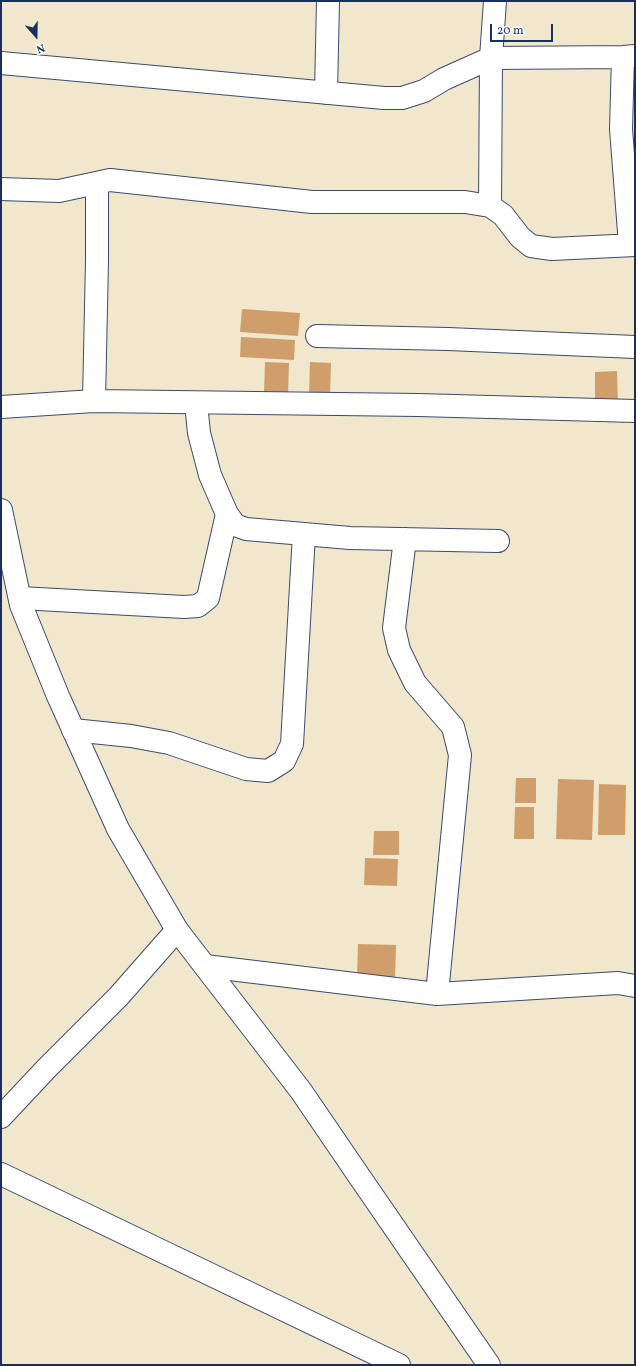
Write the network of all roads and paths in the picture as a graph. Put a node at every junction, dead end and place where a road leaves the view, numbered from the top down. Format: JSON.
{"nodes":[{"id":1,"x":328,"y":1,"type":"edge"},
{"id":2,"x":495,"y":1,"type":"edge"},
{"id":3,"x":629,"y":56,"type":"edge"},
{"id":4,"x":491,"y":58,"type":"junction"},
{"id":5,"x":1,"y":63,"type":"edge"},
{"id":6,"x":326,"y":93,"type":"junction"},
{"id":7,"x":628,"y":129,"type":"edge"},
{"id":8,"x":97,"y":183,"type":"junction"},
{"id":9,"x":1,"y":189,"type":"edge"},
{"id":10,"x":490,"y":206,"type":"junction"},
{"id":11,"x":633,"y":245,"type":"edge"},
{"id":12,"x":317,"y":336,"type":"dead end"},
{"id":13,"x":635,"y":347,"type":"edge"},
{"id":14,"x":94,"y":401,"type":"junction"},
{"id":15,"x":196,"y":403,"type":"junction"},
{"id":16,"x":1,"y":406,"type":"edge"},
{"id":17,"x":635,"y":411,"type":"edge"},
{"id":18,"x":1,"y":510,"type":"edge"},
{"id":19,"x":227,"y":514,"type":"junction"},
{"id":20,"x":304,"y":534,"type":"junction"},
{"id":21,"x":405,"y":539,"type":"junction"},
{"id":22,"x":498,"y":541,"type":"dead end"},
{"id":23,"x":20,"y":598,"type":"junction"},
{"id":24,"x":73,"y":730,"type":"junction"},
{"id":25,"x":177,"y":930,"type":"junction"},
{"id":26,"x":205,"y":966,"type":"junction"},
{"id":27,"x":635,"y":986,"type":"edge"},
{"id":28,"x":437,"y":994,"type":"junction"},
{"id":29,"x":1,"y":1117,"type":"edge"},
{"id":30,"x":1,"y":1174,"type":"edge"},
{"id":31,"x":399,"y":1365,"type":"edge"},
{"id":32,"x":489,"y":1365,"type":"edge"}],
"edges":[{"from":1,"to":6,"type":"street"},
{"from":2,"to":4,"type":"street"},
{"from":3,"to":4,"type":"street"},
{"from":3,"to":7,"type":"street"},
{"from":4,"to":6,"type":"street"},
{"from":4,"to":10,"type":"street"},
{"from":5,"to":6,"type":"street"},
{"from":7,"to":11,"type":"street"},
{"from":8,"to":9,"type":"street"},
{"from":8,"to":10,"type":"street"},
{"from":8,"to":14,"type":"street"},
{"from":10,"to":11,"type":"street"},
{"from":12,"to":13,"type":"street"},
{"from":14,"to":15,"type":"street"},
{"from":14,"to":16,"type":"street"},
{"from":15,"to":17,"type":"street"},
{"from":15,"to":19,"type":"street"},
{"from":18,"to":23,"type":"street"},
{"from":19,"to":20,"type":"street"},
{"from":19,"to":23,"type":"street"},
{"from":20,"to":21,"type":"street"},
{"from":20,"to":24,"type":"street"},
{"from":21,"to":22,"type":"street"},
{"from":21,"to":28,"type":"street"},
{"from":23,"to":24,"type":"street"},
{"from":24,"to":25,"type":"street"},
{"from":25,"to":26,"type":"street"},
{"from":25,"to":29,"type":"street"},
{"from":26,"to":28,"type":"street"},
{"from":26,"to":32,"type":"street"},
{"from":27,"to":28,"type":"street"},
{"from":30,"to":31,"type":"street"}]}
